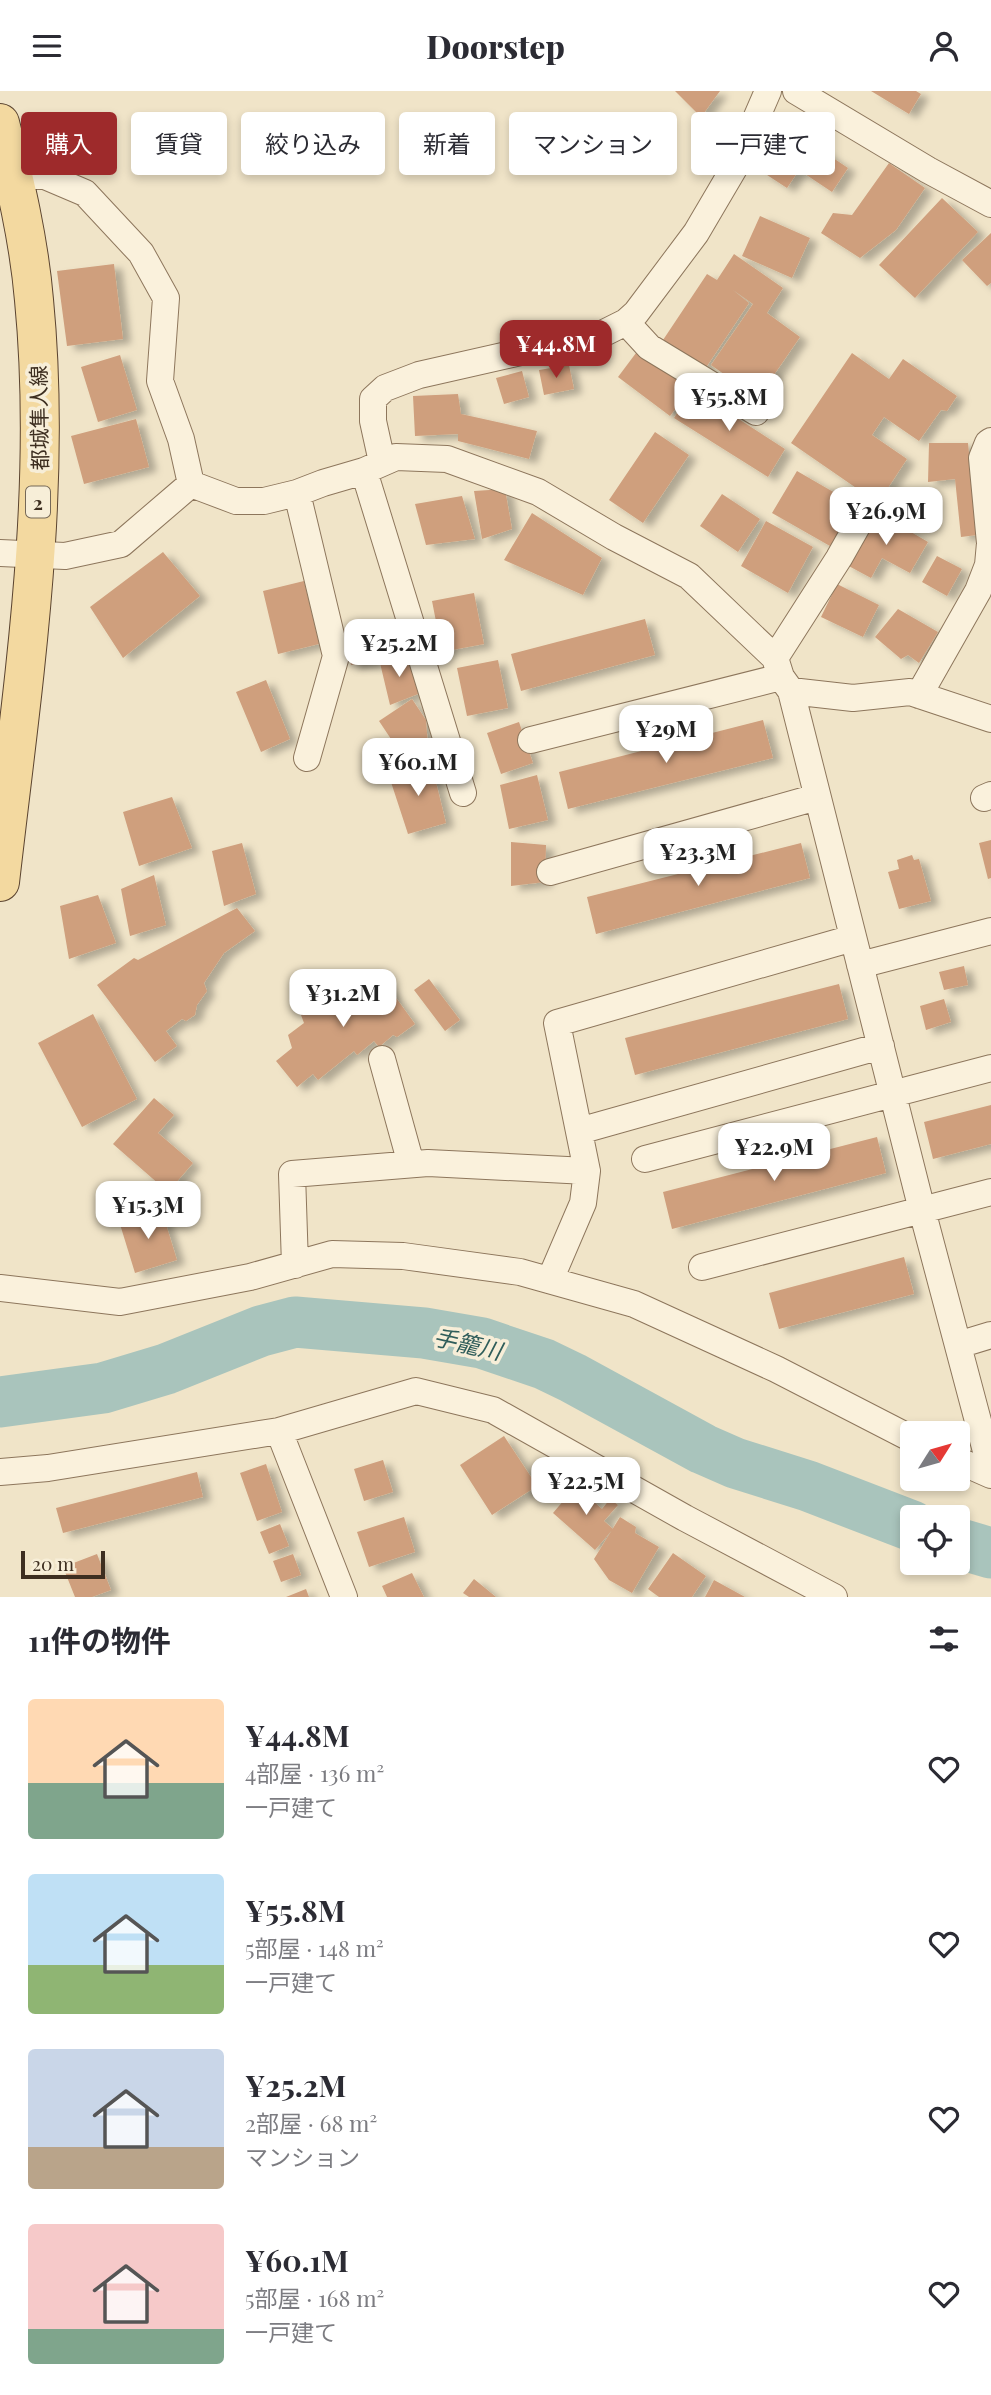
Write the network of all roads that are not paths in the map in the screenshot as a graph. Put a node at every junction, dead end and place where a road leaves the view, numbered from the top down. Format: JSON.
{"nodes":[{"id":1,"x":768,"y":91,"type":"edge"},
{"id":2,"x":796,"y":91,"type":"edge"},
{"id":3,"x":0,"y":123,"type":"edge"},
{"id":4,"x":7,"y":181,"type":"edge"},
{"id":5,"x":991,"y":204,"type":"edge"},
{"id":6,"x":626,"y":322,"type":"junction"},
{"id":7,"x":756,"y":412,"type":"dead end"},
{"id":8,"x":991,"y":441,"type":"edge"},
{"id":9,"x":373,"y":466,"type":"junction"},
{"id":10,"x":191,"y":484,"type":"junction"},
{"id":11,"x":297,"y":493,"type":"junction"},
{"id":12,"x":865,"y":512,"type":"dead end"},
{"id":13,"x":18,"y":555,"type":"edge"},
{"id":14,"x":782,"y":675,"type":"junction"},
{"id":15,"x":919,"y":695,"type":"junction"},
{"id":16,"x":991,"y":719,"type":"edge"},
{"id":17,"x":531,"y":740,"type":"dead end"},
{"id":18,"x":307,"y":758,"type":"dead end"},
{"id":19,"x":463,"y":793,"type":"dead end"},
{"id":20,"x":817,"y":797,"type":"junction"},
{"id":21,"x":550,"y":872,"type":"dead end"},
{"id":22,"x":0,"y":882,"type":"edge"},
{"id":23,"x":991,"y":932,"type":"edge"},
{"id":24,"x":853,"y":938,"type":"junction"},
{"id":25,"x":860,"y":965,"type":"junction"},
{"id":26,"x":881,"y":1046,"type":"junction"},
{"id":27,"x":382,"y":1059,"type":"dead end"},
{"id":28,"x":991,"y":1068,"type":"edge"},
{"id":29,"x":893,"y":1094,"type":"junction"},
{"id":30,"x":579,"y":1131,"type":"junction"},
{"id":31,"x":645,"y":1159,"type":"dead end"},
{"id":32,"x":411,"y":1164,"type":"junction"},
{"id":33,"x":587,"y":1171,"type":"junction"},
{"id":34,"x":991,"y":1192,"type":"edge"},
{"id":35,"x":922,"y":1210,"type":"junction"},
{"id":36,"x":295,"y":1265,"type":"junction"},
{"id":37,"x":702,"y":1267,"type":"dead end"},
{"id":38,"x":550,"y":1280,"type":"junction"},
{"id":39,"x":0,"y":1289,"type":"edge"},
{"id":40,"x":991,"y":1335,"type":"edge"},
{"id":41,"x":958,"y":1345,"type":"junction"},
{"id":42,"x":279,"y":1431,"type":"junction"},
{"id":43,"x":900,"y":1433,"type":"edge"},
{"id":44,"x":970,"y":1465,"type":"edge"},
{"id":45,"x":0,"y":1472,"type":"edge"},
{"id":46,"x":991,"y":1473,"type":"edge"},
{"id":47,"x":344,"y":1597,"type":"edge"},
{"id":48,"x":834,"y":1597,"type":"edge"}],
"edges":[{"from":1,"to":6,"type":"street"},
{"from":2,"to":5,"type":"street"},
{"from":3,"to":4,"type":"main road","name":"都城隼人線","number":"2"},
{"from":4,"to":10,"type":"street"},
{"from":4,"to":13,"type":"main road","name":"都城隼人線","number":"2"},
{"from":6,"to":7,"type":"street"},
{"from":6,"to":9,"type":"street"},
{"from":8,"to":15,"type":"street"},
{"from":9,"to":11,"type":"street"},
{"from":9,"to":14,"type":"street"},
{"from":9,"to":19,"type":"street"},
{"from":10,"to":11,"type":"street"},
{"from":10,"to":13,"type":"street"},
{"from":11,"to":18,"type":"street"},
{"from":12,"to":14,"type":"street"},
{"from":13,"to":22,"type":"main road","name":"都城隼人線","number":"2"},
{"from":14,"to":15,"type":"street"},
{"from":14,"to":17,"type":"street"},
{"from":14,"to":20,"type":"street"},
{"from":15,"to":16,"type":"street"},
{"from":20,"to":21,"type":"street"},
{"from":20,"to":24,"type":"street"},
{"from":23,"to":25,"type":"street"},
{"from":24,"to":25,"type":"street"},
{"from":24,"to":30,"type":"street"},
{"from":25,"to":26,"type":"street"},
{"from":26,"to":29,"type":"street"},
{"from":26,"to":30,"type":"street"},
{"from":27,"to":32,"type":"street"},
{"from":28,"to":29,"type":"street"},
{"from":29,"to":31,"type":"street"},
{"from":29,"to":35,"type":"street"},
{"from":30,"to":33,"type":"street"},
{"from":32,"to":33,"type":"street"},
{"from":32,"to":36,"type":"street"},
{"from":33,"to":38,"type":"street"},
{"from":34,"to":35,"type":"street"},
{"from":35,"to":37,"type":"street"},
{"from":35,"to":41,"type":"street"},
{"from":36,"to":38,"type":"street"},
{"from":36,"to":39,"type":"street"},
{"from":38,"to":43,"type":"street"},
{"from":40,"to":41,"type":"street"},
{"from":41,"to":46,"type":"street"},
{"from":42,"to":45,"type":"street"},
{"from":42,"to":47,"type":"street"},
{"from":42,"to":48,"type":"street"},
{"from":44,"to":46,"type":"street"}]}
